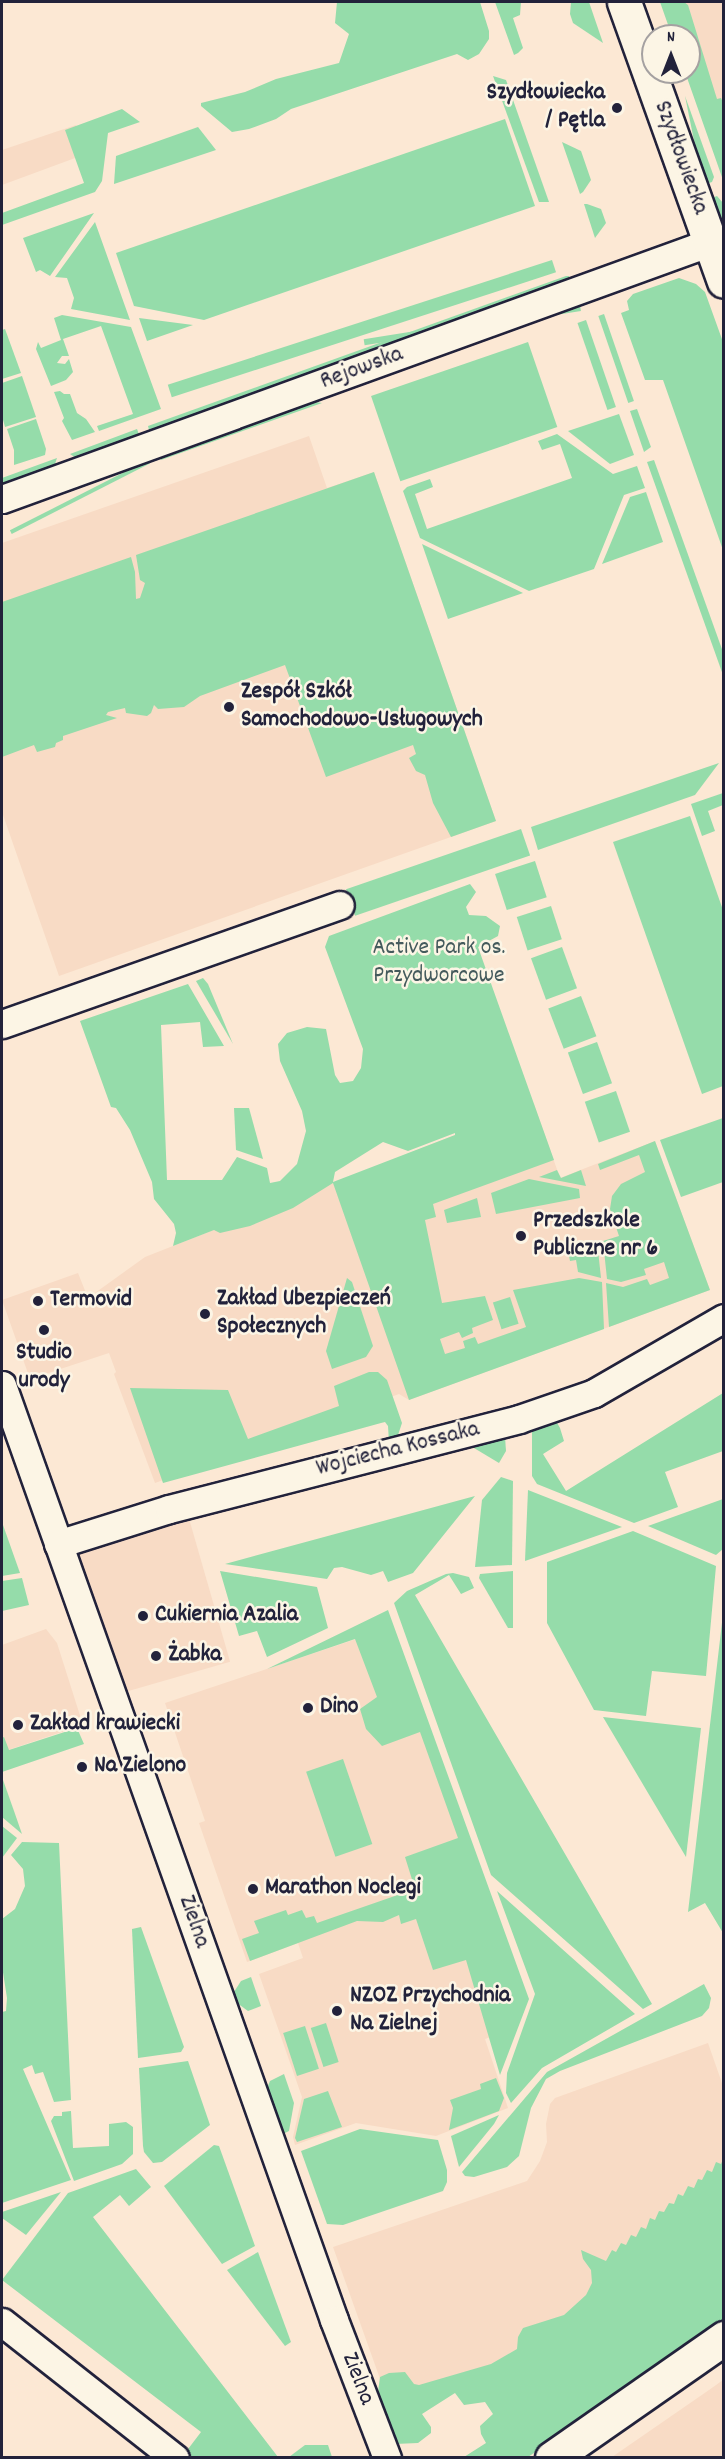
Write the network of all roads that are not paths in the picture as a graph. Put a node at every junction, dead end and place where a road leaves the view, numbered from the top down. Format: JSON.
{"nodes":[{"id":1,"x":624,"y":2,"type":"edge"},
{"id":2,"x":718,"y":248,"type":"edge"},
{"id":3,"x":723,"y":280,"type":"edge"},
{"id":4,"x":2,"y":499,"type":"edge"},
{"id":5,"x":340,"y":905,"type":"dead end"},
{"id":6,"x":2,"y":1024,"type":"edge"},
{"id":7,"x":723,"y":1318,"type":"edge"},
{"id":8,"x":2,"y":1385,"type":"edge"},
{"id":9,"x":58,"y":1544,"type":"junction"},
{"id":10,"x":2,"y":2322,"type":"edge"},
{"id":11,"x":723,"y":2338,"type":"edge"},
{"id":12,"x":175,"y":2457,"type":"edge"},
{"id":13,"x":387,"y":2457,"type":"edge"},
{"id":14,"x":552,"y":2457,"type":"edge"}],
"edges":[{"from":1,"to":2,"type":"street","name":"Szydłowiecka"},
{"from":2,"to":3,"type":"street","name":"Szydłowiecka"},
{"from":2,"to":4,"type":"street","name":"Rejowska"},
{"from":5,"to":6,"type":"street"},
{"from":7,"to":9,"type":"street","name":"Wojciecha Kossaka"},
{"from":8,"to":9,"type":"street","name":"Zielna"},
{"from":9,"to":13,"type":"street","name":"Zielna"},
{"from":10,"to":12,"type":"street"},
{"from":11,"to":14,"type":"street"}]}
